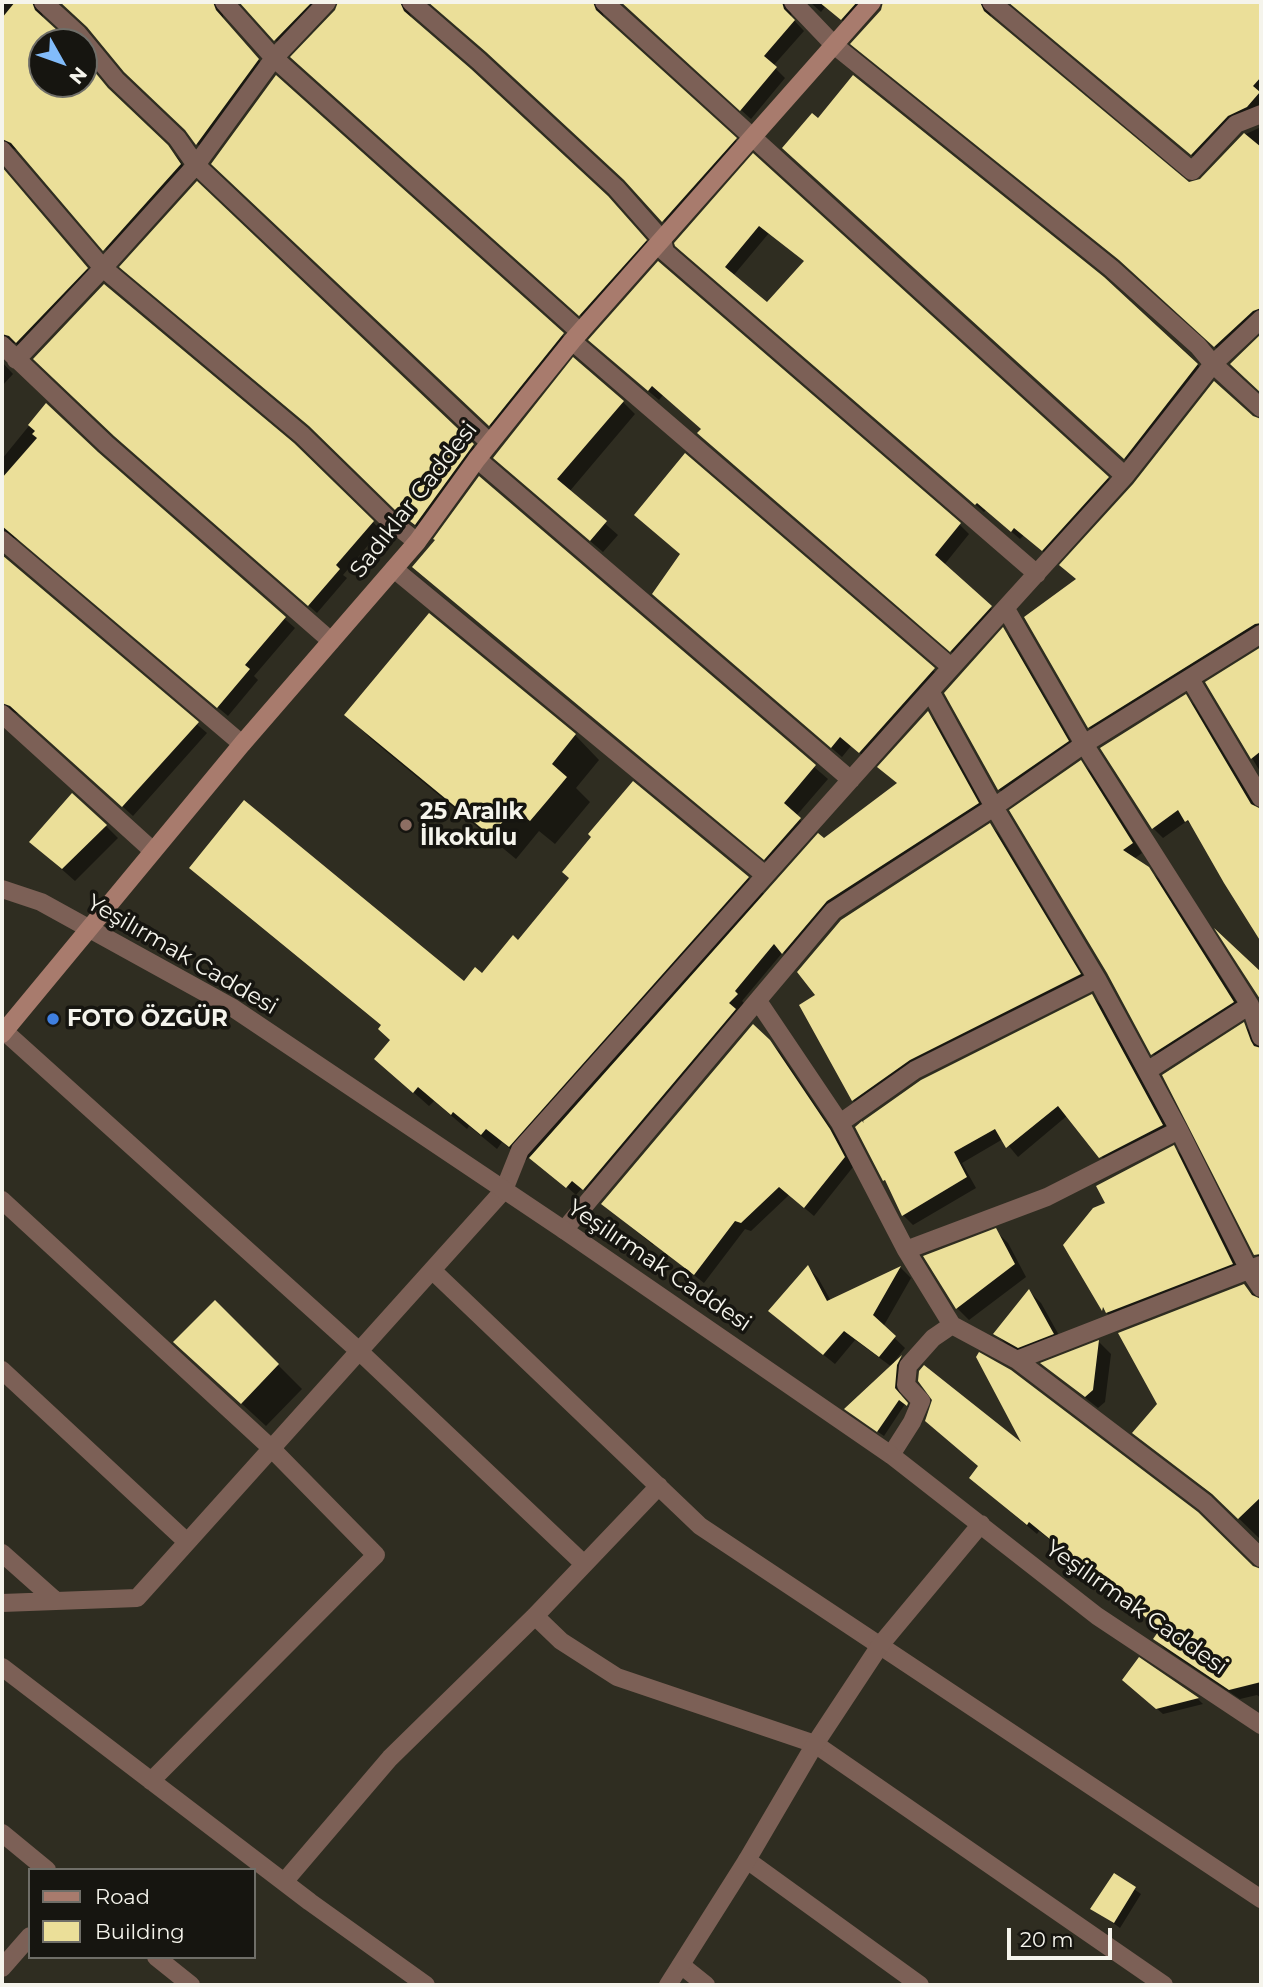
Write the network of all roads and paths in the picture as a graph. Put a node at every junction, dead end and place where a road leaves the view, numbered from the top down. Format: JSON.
{"nodes":[{"id":1,"x":43,"y":2,"type":"edge"},
{"id":2,"x":224,"y":2,"type":"edge"},
{"id":3,"x":327,"y":2,"type":"edge"},
{"id":4,"x":411,"y":2,"type":"edge"},
{"id":5,"x":604,"y":2,"type":"edge"},
{"id":6,"x":793,"y":2,"type":"edge"},
{"id":7,"x":872,"y":2,"type":"edge"},
{"id":8,"x":991,"y":2,"type":"edge"},
{"id":9,"x":834,"y":45,"type":"junction"},
{"id":10,"x":274,"y":58,"type":"junction"},
{"id":11,"x":1261,"y":114,"type":"edge"},
{"id":12,"x":753,"y":137,"type":"junction"},
{"id":13,"x":2,"y":150,"type":"edge"},
{"id":14,"x":196,"y":165,"type":"junction"},
{"id":15,"x":662,"y":240,"type":"junction"},
{"id":16,"x":103,"y":268,"type":"junction"},
{"id":17,"x":1261,"y":319,"type":"edge"},
{"id":18,"x":576,"y":336,"type":"junction"},
{"id":19,"x":2,"y":345,"type":"edge"},
{"id":20,"x":16,"y":359,"type":"junction"},
{"id":21,"x":1213,"y":365,"type":"junction"},
{"id":22,"x":1261,"y":408,"type":"edge"},
{"id":23,"x":490,"y":443,"type":"junction"},
{"id":24,"x":477,"y":459,"type":"junction"},
{"id":25,"x":1125,"y":477,"type":"junction"},
{"id":26,"x":2,"y":540,"type":"edge"},
{"id":27,"x":417,"y":542,"type":"junction"},
{"id":28,"x":394,"y":569,"type":"junction"},
{"id":29,"x":1037,"y":573,"type":"junction"},
{"id":30,"x":1006,"y":609,"type":"junction"},
{"id":31,"x":1261,"y":634,"type":"edge"},
{"id":32,"x":331,"y":641,"type":"junction"},
{"id":33,"x":951,"y":667,"type":"junction"},
{"id":34,"x":1190,"y":678,"type":"junction"},
{"id":35,"x":930,"y":691,"type":"junction"},
{"id":36,"x":2,"y":714,"type":"edge"},
{"id":37,"x":242,"y":744,"type":"junction"},
{"id":38,"x":1084,"y":744,"type":"junction"},
{"id":39,"x":851,"y":780,"type":"junction"},
{"id":40,"x":1261,"y":798,"type":"edge"},
{"id":41,"x":994,"y":807,"type":"junction"},
{"id":42,"x":153,"y":851,"type":"junction"},
{"id":43,"x":765,"y":875,"type":"junction"},
{"id":44,"x":2,"y":889,"type":"edge"},
{"id":45,"x":88,"y":928,"type":"junction"},
{"id":46,"x":1097,"y":979,"type":"junction"},
{"id":47,"x":758,"y":1000,"type":"junction"},
{"id":48,"x":1251,"y":1005,"type":"junction"},
{"id":49,"x":3,"y":1032,"type":"edge"},
{"id":50,"x":1261,"y":1037,"type":"edge"},
{"id":51,"x":1147,"y":1071,"type":"junction"},
{"id":52,"x":840,"y":1123,"type":"junction"},
{"id":53,"x":1179,"y":1130,"type":"junction"},
{"id":54,"x":504,"y":1190,"type":"junction"},
{"id":55,"x":2,"y":1199,"type":"edge"},
{"id":56,"x":564,"y":1230,"type":"junction"},
{"id":57,"x":906,"y":1250,"type":"junction"},
{"id":58,"x":1255,"y":1268,"type":"edge"},
{"id":59,"x":432,"y":1270,"type":"junction"},
{"id":60,"x":1261,"y":1288,"type":"edge"},
{"id":61,"x":953,"y":1325,"type":"junction"},
{"id":62,"x":359,"y":1351,"type":"junction"},
{"id":63,"x":1017,"y":1360,"type":"junction"},
{"id":64,"x":2,"y":1370,"type":"edge"},
{"id":65,"x":271,"y":1448,"type":"junction"},
{"id":66,"x":891,"y":1455,"type":"junction"},
{"id":67,"x":659,"y":1486,"type":"junction"},
{"id":68,"x":981,"y":1524,"type":"junction"},
{"id":69,"x":187,"y":1542,"type":"junction"},
{"id":70,"x":2,"y":1553,"type":"edge"},
{"id":71,"x":1261,"y":1558,"type":"edge"},
{"id":72,"x":584,"y":1564,"type":"junction"},
{"id":73,"x":56,"y":1601,"type":"junction"},
{"id":74,"x":2,"y":1603,"type":"edge"},
{"id":75,"x":535,"y":1615,"type":"junction"},
{"id":76,"x":881,"y":1644,"type":"junction"},
{"id":77,"x":2,"y":1667,"type":"edge"},
{"id":78,"x":1261,"y":1725,"type":"edge"},
{"id":79,"x":816,"y":1744,"type":"junction"},
{"id":80,"x":151,"y":1781,"type":"junction"},
{"id":81,"x":2,"y":1833,"type":"edge"},
{"id":82,"x":747,"y":1860,"type":"junction"},
{"id":83,"x":45,"y":1868,"type":"edge"},
{"id":84,"x":284,"y":1882,"type":"junction"},
{"id":85,"x":1261,"y":1899,"type":"edge"},
{"id":86,"x":28,"y":1938,"type":"edge"},
{"id":87,"x":158,"y":1959,"type":"edge"},
{"id":88,"x":681,"y":1965,"type":"junction"},
{"id":89,"x":2,"y":1968,"type":"edge"},
{"id":90,"x":191,"y":1985,"type":"edge"},
{"id":91,"x":426,"y":1985,"type":"edge"},
{"id":92,"x":668,"y":1985,"type":"edge"},
{"id":93,"x":706,"y":1985,"type":"edge"},
{"id":94,"x":920,"y":1985,"type":"edge"},
{"id":95,"x":1164,"y":1985,"type":"edge"}],
"edges":[{"from":1,"to":14,"type":"street"},
{"from":2,"to":10,"type":"street"},
{"from":3,"to":10,"type":"street"},
{"from":4,"to":15,"type":"street"},
{"from":5,"to":12,"type":"street"},
{"from":6,"to":9,"type":"street"},
{"from":7,"to":9,"type":"main road","name":"Sadıklar Caddesi"},
{"from":8,"to":11,"type":"street"},
{"from":9,"to":12,"type":"main road","name":"Sadıklar Caddesi"},
{"from":9,"to":21,"type":"street"},
{"from":10,"to":14,"type":"street"},
{"from":10,"to":18,"type":"street"},
{"from":12,"to":15,"type":"main road","name":"Sadıklar Caddesi"},
{"from":12,"to":25,"type":"street"},
{"from":13,"to":16,"type":"street"},
{"from":14,"to":16,"type":"street"},
{"from":14,"to":23,"type":"street"},
{"from":15,"to":18,"type":"main road","name":"Sadıklar Caddesi"},
{"from":15,"to":29,"type":"street"},
{"from":16,"to":20,"type":"street"},
{"from":16,"to":27,"type":"street"},
{"from":17,"to":21,"type":"street"},
{"from":18,"to":23,"type":"main road","name":"Sadıklar Caddesi"},
{"from":18,"to":33,"type":"street"},
{"from":19,"to":20,"type":"street"},
{"from":20,"to":32,"type":"street"},
{"from":21,"to":22,"type":"street"},
{"from":21,"to":25,"type":"street"},
{"from":23,"to":24,"type":"main road","name":"Sadıklar Caddesi"},
{"from":24,"to":27,"type":"main road","name":"Sadıklar Caddesi"},
{"from":24,"to":39,"type":"street"},
{"from":25,"to":29,"type":"street"},
{"from":26,"to":37,"type":"street"},
{"from":27,"to":28,"type":"main road","name":"Sadıklar Caddesi"},
{"from":28,"to":32,"type":"main road","name":"Sadıklar Caddesi"},
{"from":28,"to":43,"type":"street"},
{"from":29,"to":30,"type":"street"},
{"from":30,"to":33,"type":"street"},
{"from":30,"to":38,"type":"street"},
{"from":31,"to":34,"type":"street"},
{"from":32,"to":37,"type":"main road","name":"Sadıklar Caddesi"},
{"from":33,"to":35,"type":"street"},
{"from":34,"to":38,"type":"street"},
{"from":34,"to":40,"type":"street"},
{"from":35,"to":39,"type":"street"},
{"from":35,"to":41,"type":"street"},
{"from":36,"to":42,"type":"street"},
{"from":37,"to":42,"type":"main road","name":"Sadıklar Caddesi"},
{"from":38,"to":41,"type":"street"},
{"from":38,"to":48,"type":"street"},
{"from":39,"to":43,"type":"street"},
{"from":41,"to":46,"type":"street"},
{"from":41,"to":47,"type":"street"},
{"from":42,"to":45,"type":"main road","name":"Sadıklar Caddesi"},
{"from":43,"to":54,"type":"street"},
{"from":44,"to":45,"type":"street","name":"Yeşilırmak Caddesi"},
{"from":45,"to":49,"type":"main road","name":"Sadıklar Caddesi"},
{"from":45,"to":54,"type":"street","name":"Yeşilırmak Caddesi"},
{"from":46,"to":51,"type":"street"},
{"from":46,"to":52,"type":"street"},
{"from":47,"to":52,"type":"street"},
{"from":47,"to":56,"type":"street"},
{"from":48,"to":50,"type":"street"},
{"from":48,"to":51,"type":"street"},
{"from":49,"to":62,"type":"street"},
{"from":51,"to":53,"type":"street"},
{"from":52,"to":57,"type":"street"},
{"from":53,"to":57,"type":"street"},
{"from":53,"to":58,"type":"street"},
{"from":54,"to":56,"type":"street","name":"Yeşilırmak Caddesi"},
{"from":54,"to":59,"type":"street"},
{"from":55,"to":65,"type":"street"},
{"from":56,"to":66,"type":"street","name":"Yeşilırmak Caddesi"},
{"from":57,"to":61,"type":"street"},
{"from":58,"to":60,"type":"street"},
{"from":58,"to":63,"type":"street"},
{"from":59,"to":62,"type":"street"},
{"from":59,"to":67,"type":"street"},
{"from":61,"to":63,"type":"street"},
{"from":61,"to":66,"type":"street"},
{"from":62,"to":65,"type":"street"},
{"from":62,"to":72,"type":"street"},
{"from":63,"to":71,"type":"street"},
{"from":64,"to":69,"type":"street"},
{"from":65,"to":69,"type":"street"},
{"from":65,"to":80,"type":"street"},
{"from":66,"to":68,"type":"street","name":"Yeşilırmak Caddesi"},
{"from":67,"to":72,"type":"street"},
{"from":67,"to":76,"type":"street"},
{"from":68,"to":76,"type":"street"},
{"from":68,"to":78,"type":"street","name":"Yeşilırmak Caddesi"},
{"from":69,"to":73,"type":"street"},
{"from":70,"to":73,"type":"street"},
{"from":72,"to":75,"type":"street"},
{"from":73,"to":74,"type":"street"},
{"from":75,"to":79,"type":"street"},
{"from":75,"to":84,"type":"street"},
{"from":76,"to":79,"type":"street"},
{"from":76,"to":85,"type":"street"},
{"from":77,"to":80,"type":"street"},
{"from":79,"to":82,"type":"street"},
{"from":79,"to":95,"type":"street"},
{"from":80,"to":84,"type":"street"},
{"from":81,"to":83,"type":"street"},
{"from":82,"to":88,"type":"street"},
{"from":82,"to":94,"type":"street"},
{"from":84,"to":91,"type":"street"},
{"from":86,"to":89,"type":"street"},
{"from":87,"to":90,"type":"street"},
{"from":88,"to":92,"type":"street"},
{"from":88,"to":93,"type":"street"}]}
